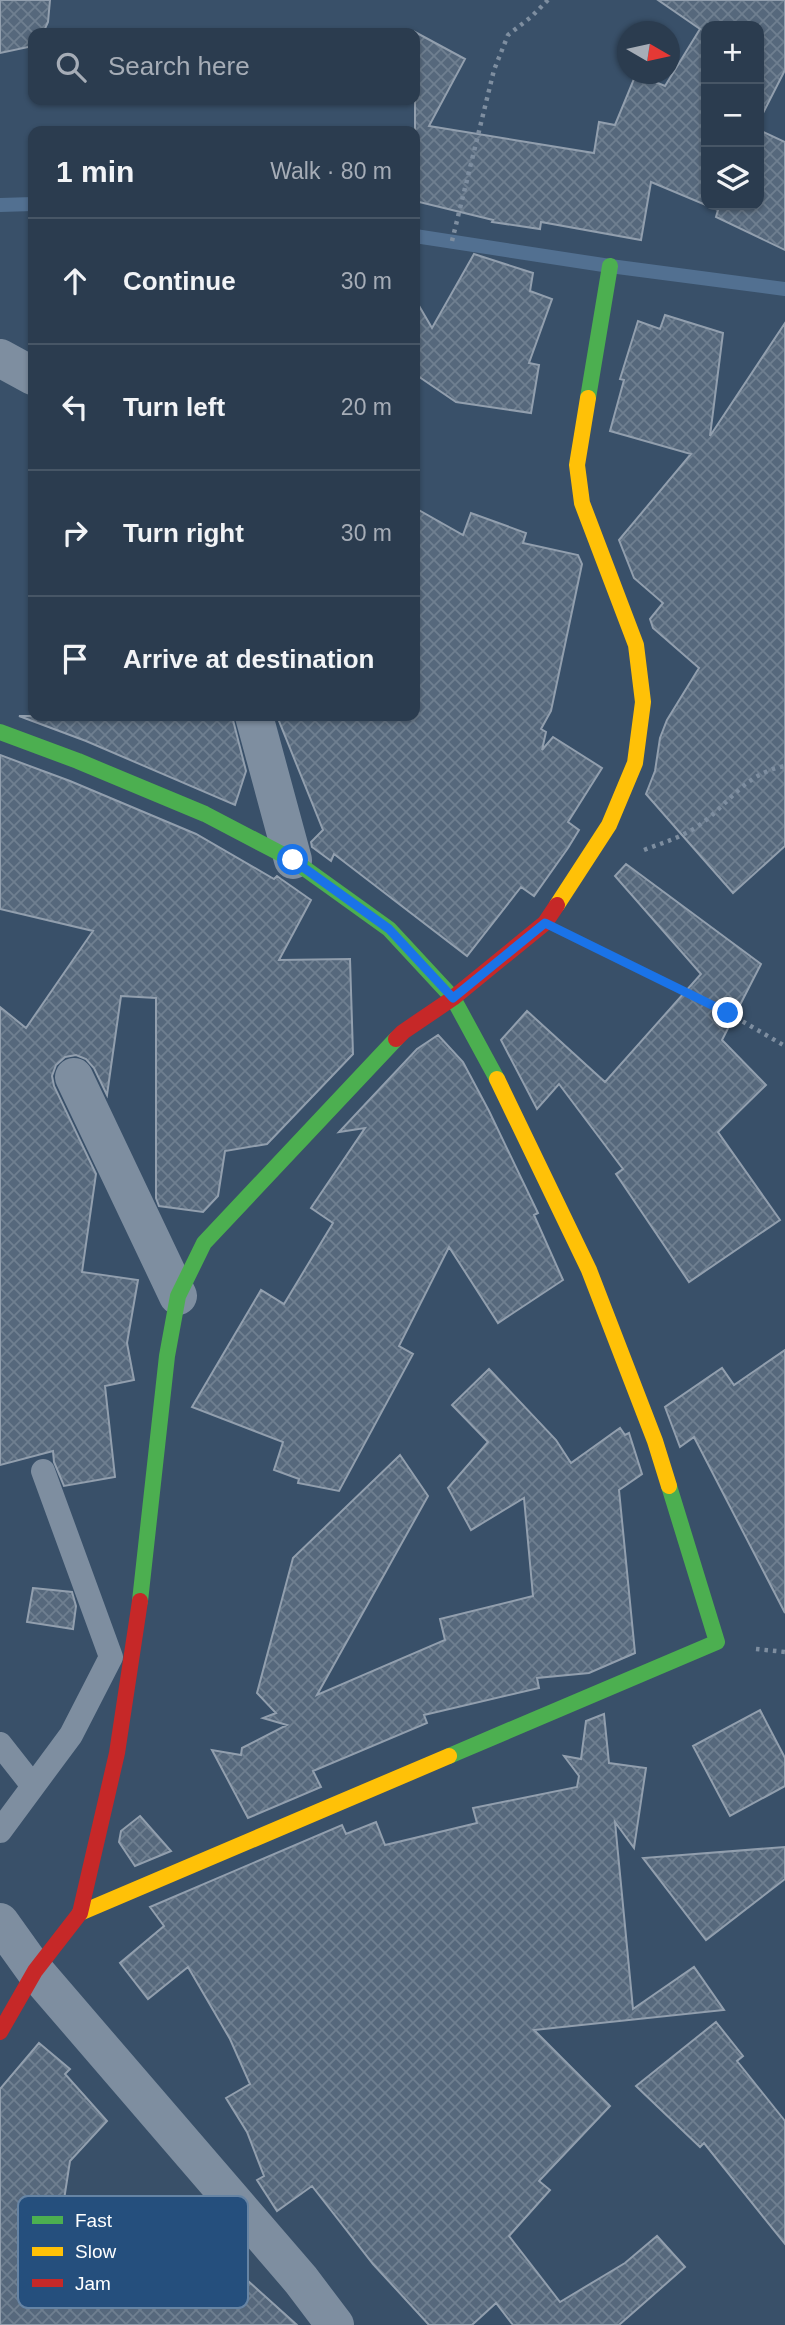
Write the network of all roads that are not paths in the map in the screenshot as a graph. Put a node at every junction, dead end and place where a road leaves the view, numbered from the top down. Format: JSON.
{"nodes":[{"id":1,"x":610,"y":266,"type":"dead end"},
{"id":2,"x":0,"y":358,"type":"edge"},
{"id":3,"x":28,"y":373,"type":"edge"},
{"id":4,"x":255,"y":721,"type":"edge"},
{"id":5,"x":0,"y":732,"type":"edge"},
{"id":6,"x":293,"y":860,"type":"junction"},
{"id":7,"x":453,"y":998,"type":"junction"},
{"id":8,"x":74,"y":1077,"type":"dead end"},
{"id":9,"x":178,"y":1296,"type":"junction"},
{"id":10,"x":43,"y":1471,"type":"dead end"},
{"id":11,"x":0,"y":1744,"type":"edge"},
{"id":12,"x":33,"y":1786,"type":"junction"},
{"id":13,"x":0,"y":1831,"type":"edge"},
{"id":14,"x":80,"y":1913,"type":"junction"},
{"id":15,"x":0,"y":1922,"type":"edge"},
{"id":16,"x":36,"y":1971,"type":"junction"},
{"id":17,"x":0,"y":2032,"type":"edge"},
{"id":18,"x":229,"y":2196,"type":"edge"},
{"id":19,"x":248,"y":2218,"type":"edge"},
{"id":20,"x":335,"y":2325,"type":"edge"}],
"edges":[{"from":1,"to":7,"type":"street"},
{"from":2,"to":3,"type":"street"},
{"from":4,"to":6,"type":"street"},
{"from":5,"to":6,"type":"street"},
{"from":6,"to":7,"type":"street"},
{"from":7,"to":9,"type":"street"},
{"from":7,"to":14,"type":"street"},
{"from":8,"to":9,"type":"street"},
{"from":9,"to":14,"type":"street"},
{"from":10,"to":12,"type":"lane"},
{"from":11,"to":12,"type":"lane"},
{"from":12,"to":13,"type":"lane"},
{"from":14,"to":16,"type":"street"},
{"from":15,"to":16,"type":"street"},
{"from":16,"to":17,"type":"street"},
{"from":16,"to":18,"type":"street"},
{"from":19,"to":20,"type":"street"}]}
